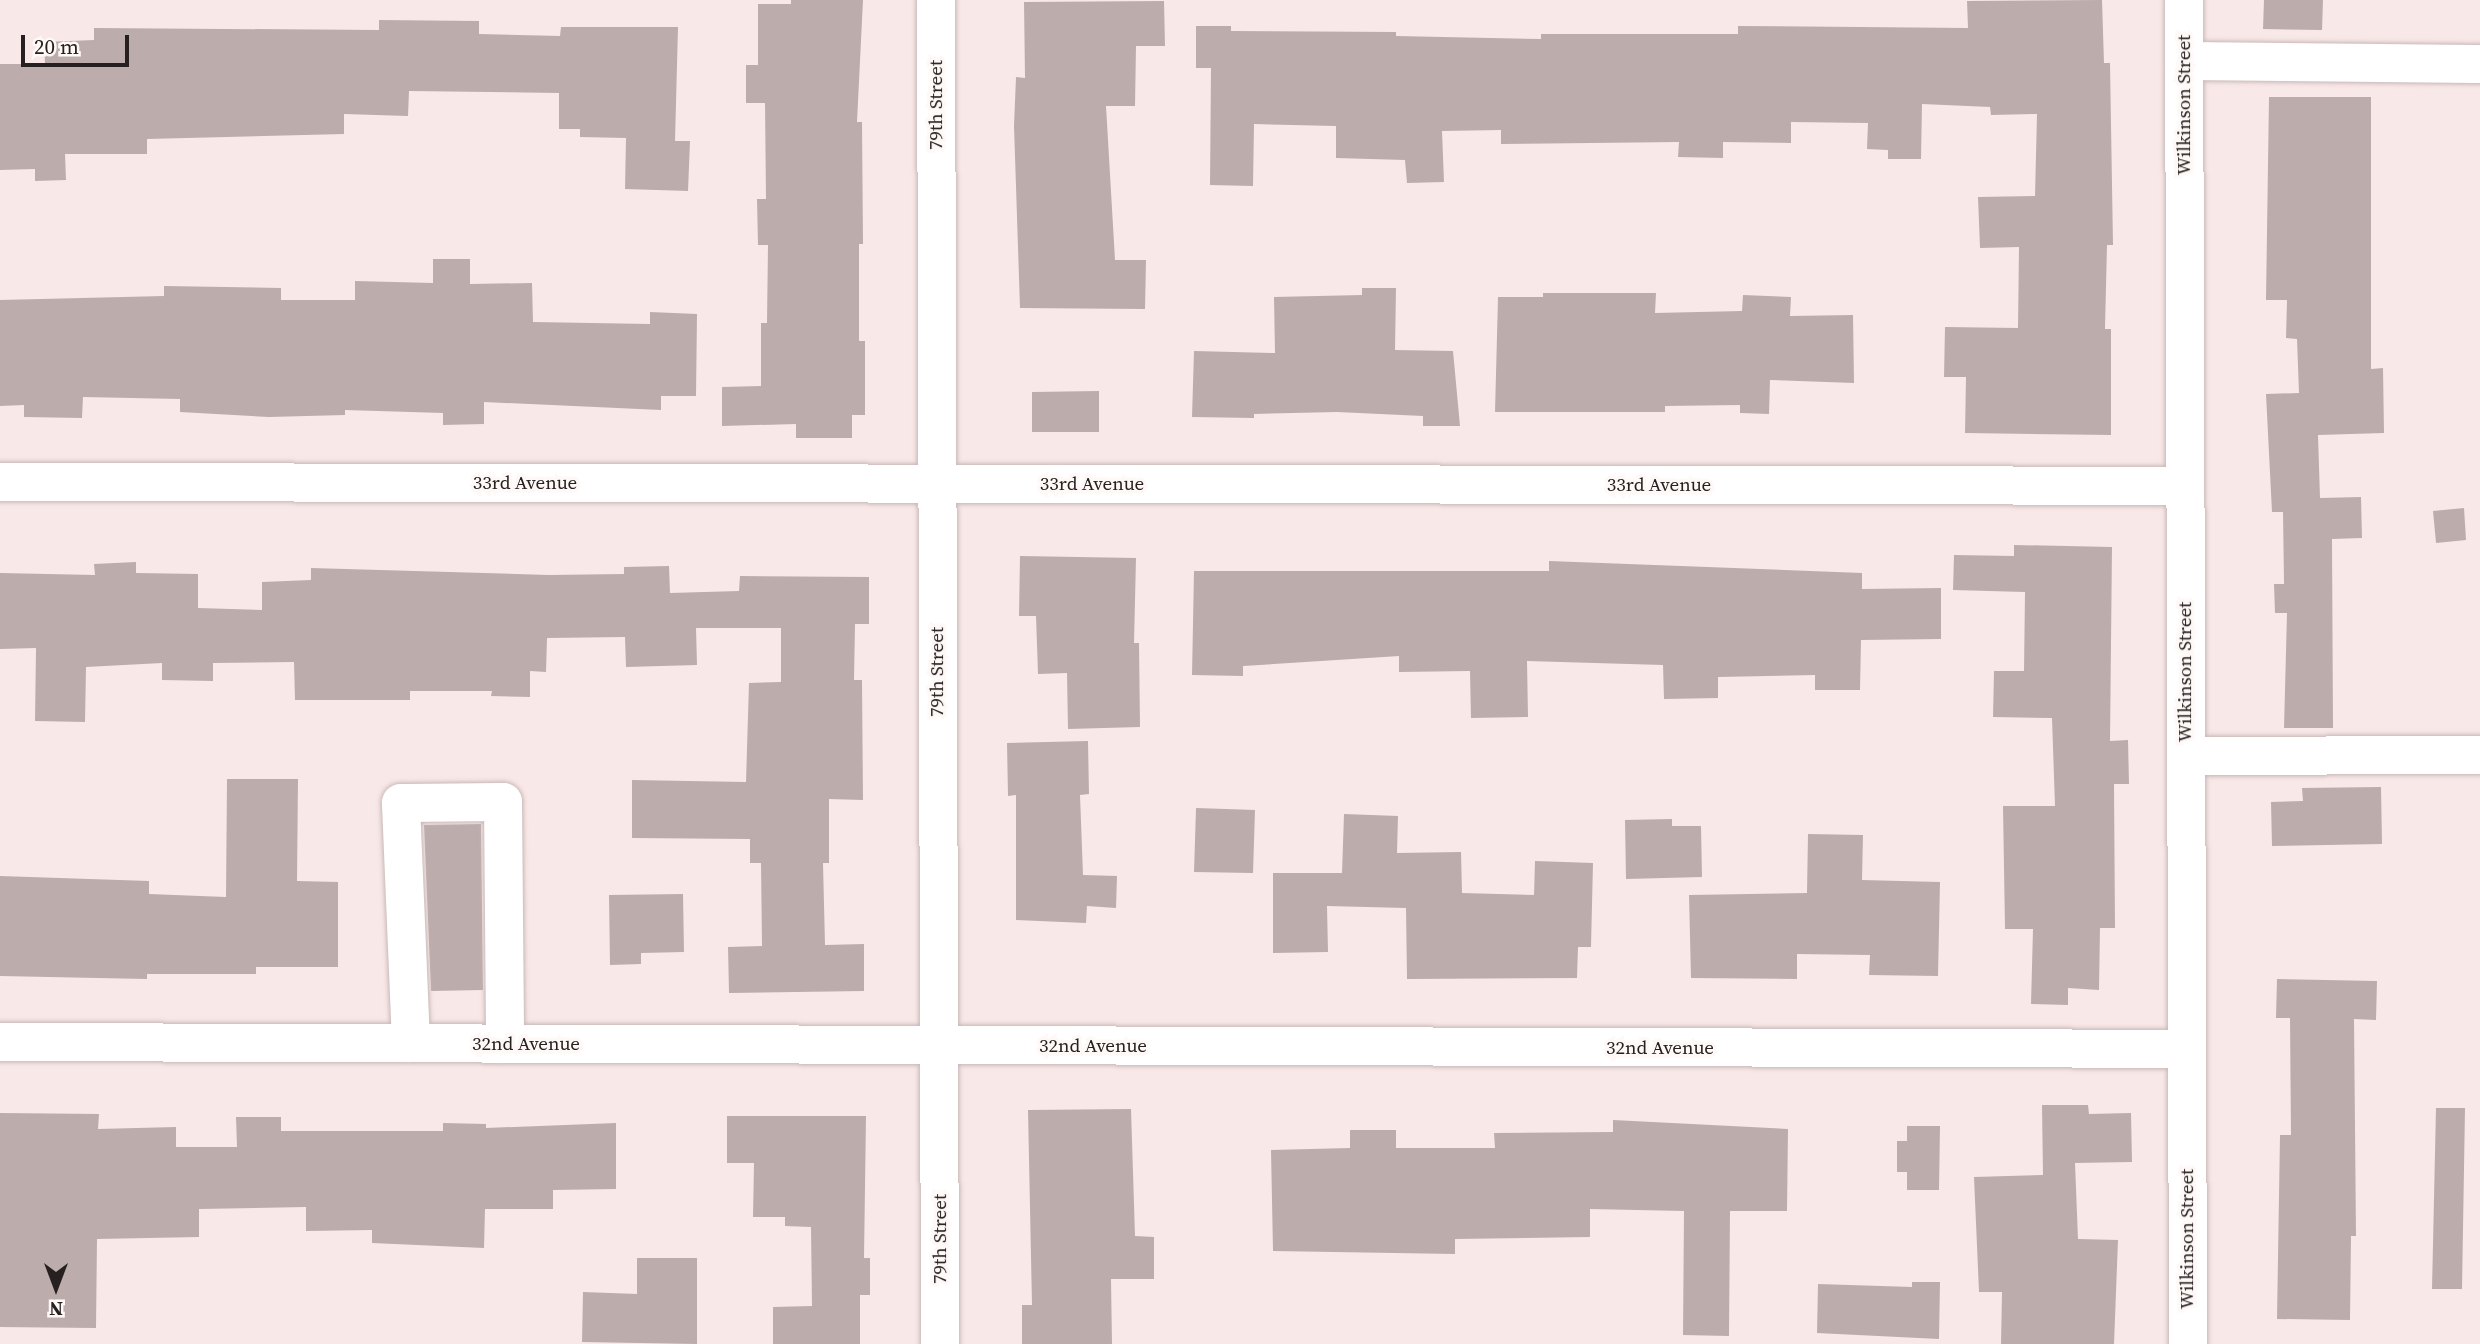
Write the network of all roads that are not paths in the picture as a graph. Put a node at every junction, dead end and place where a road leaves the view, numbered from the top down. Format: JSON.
{"nodes":[{"id":1,"x":936,"y":0,"type":"edge"},
{"id":2,"x":2183,"y":0,"type":"edge"},
{"id":3,"x":2184,"y":61,"type":"junction"},
{"id":4,"x":2480,"y":64,"type":"edge"},
{"id":5,"x":0,"y":482,"type":"edge"},
{"id":6,"x":937,"y":484,"type":"junction"},
{"id":7,"x":2185,"y":486,"type":"junction"},
{"id":8,"x":2480,"y":755,"type":"edge"},
{"id":9,"x":2186,"y":756,"type":"junction"},
{"id":10,"x":0,"y":1042,"type":"edge"},
{"id":11,"x":411,"y":1043,"type":"junction"},
{"id":12,"x":505,"y":1044,"type":"junction"},
{"id":13,"x":938,"y":1045,"type":"junction"},
{"id":14,"x":2187,"y":1049,"type":"junction"},
{"id":15,"x":940,"y":1344,"type":"edge"},
{"id":16,"x":2188,"y":1344,"type":"edge"}],
"edges":[{"from":1,"to":6,"type":"street","name":"79th Street"},
{"from":2,"to":3,"type":"street","name":"Wilkinson Street"},
{"from":3,"to":4,"type":"street"},
{"from":3,"to":7,"type":"street","name":"Wilkinson Street"},
{"from":5,"to":6,"type":"street","name":"33rd Avenue"},
{"from":6,"to":7,"type":"street","name":"33rd Avenue"},
{"from":6,"to":13,"type":"street","name":"79th Street"},
{"from":7,"to":9,"type":"street","name":"Wilkinson Street"},
{"from":8,"to":9,"type":"street"},
{"from":9,"to":14,"type":"street","name":"Wilkinson Street"},
{"from":10,"to":11,"type":"street","name":"32nd Avenue"},
{"from":11,"to":12,"type":"street","name":"32nd Avenue"},
{"from":11,"to":12,"type":"street"},
{"from":12,"to":13,"type":"street","name":"32nd Avenue"},
{"from":13,"to":14,"type":"street","name":"32nd Avenue"},
{"from":13,"to":15,"type":"street","name":"79th Street"},
{"from":14,"to":16,"type":"street","name":"Wilkinson Street"}]}
